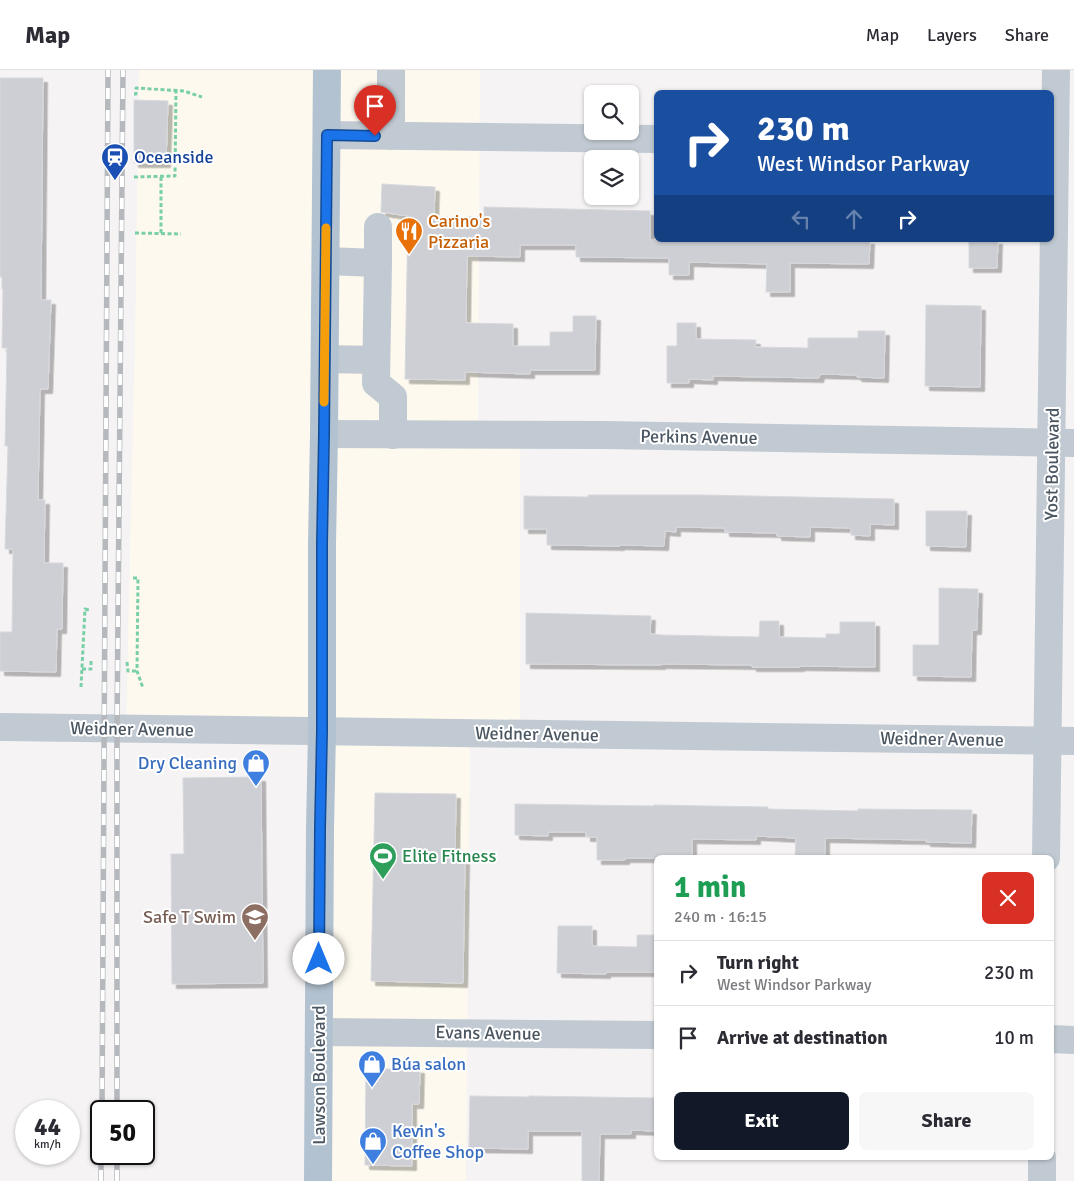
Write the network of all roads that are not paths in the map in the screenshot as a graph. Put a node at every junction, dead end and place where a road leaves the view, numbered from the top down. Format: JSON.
{"nodes":[{"id":1,"x":327,"y":70,"type":"edge"},
{"id":2,"x":391,"y":70,"type":"edge"},
{"id":3,"x":1056,"y":70,"type":"edge"},
{"id":4,"x":327,"y":135,"type":"junction"},
{"id":5,"x":391,"y":136,"type":"junction"},
{"id":6,"x":654,"y":139,"type":"edge"},
{"id":7,"x":1060,"y":144,"type":"edge"},
{"id":8,"x":378,"y":227,"type":"dead end"},
{"id":9,"x":326,"y":261,"type":"junction"},
{"id":10,"x":378,"y":263,"type":"junction"},
{"id":11,"x":325,"y":359,"type":"junction"},
{"id":12,"x":376,"y":360,"type":"junction"},
{"id":13,"x":324,"y":434,"type":"junction"},
{"id":14,"x":393,"y":435,"type":"junction"},
{"id":15,"x":1063,"y":443,"type":"edge"},
{"id":16,"x":0,"y":727,"type":"edge"},
{"id":17,"x":322,"y":731,"type":"junction"},
{"id":18,"x":1061,"y":741,"type":"edge"},
{"id":19,"x":1046,"y":855,"type":"edge"},
{"id":20,"x":319,"y":1032,"type":"junction"},
{"id":21,"x":654,"y":1035,"type":"edge"},
{"id":22,"x":1054,"y":1039,"type":"edge"},
{"id":23,"x":1074,"y":1040,"type":"edge"},
{"id":24,"x":1042,"y":1160,"type":"edge"},
{"id":25,"x":318,"y":1181,"type":"edge"},
{"id":26,"x":1042,"y":1181,"type":"edge"}],
"edges":[{"from":1,"to":4,"type":"main road","name":"Lawson Boulevard"},
{"from":2,"to":5,"type":"street"},
{"from":3,"to":7,"type":"street","name":"Yost Boulevard"},
{"from":4,"to":5,"type":"street"},
{"from":4,"to":9,"type":"main road","name":"Lawson Boulevard"},
{"from":5,"to":6,"type":"street"},
{"from":7,"to":15,"type":"street","name":"Yost Boulevard"},
{"from":8,"to":10,"type":"street"},
{"from":9,"to":10,"type":"street"},
{"from":9,"to":11,"type":"main road","name":"Lawson Boulevard"},
{"from":10,"to":12,"type":"street"},
{"from":11,"to":12,"type":"street"},
{"from":11,"to":13,"type":"main road","name":"Lawson Boulevard"},
{"from":12,"to":14,"type":"street"},
{"from":13,"to":14,"type":"street","name":"Perkins Avenue"},
{"from":13,"to":17,"type":"main road","name":"Lawson Boulevard"},
{"from":14,"to":15,"type":"street","name":"Perkins Avenue"},
{"from":15,"to":18,"type":"street","name":"Yost Boulevard"},
{"from":16,"to":17,"type":"street","name":"Weidner Avenue"},
{"from":17,"to":18,"type":"street","name":"Weidner Avenue"},
{"from":17,"to":20,"type":"main road","name":"Lawson Boulevard"},
{"from":18,"to":19,"type":"street","name":"Yost Boulevard"},
{"from":20,"to":21,"type":"street","name":"Evans Avenue"},
{"from":20,"to":25,"type":"main road","name":"Lawson Boulevard"},
{"from":22,"to":23,"type":"street"},
{"from":24,"to":26,"type":"street"}]}
